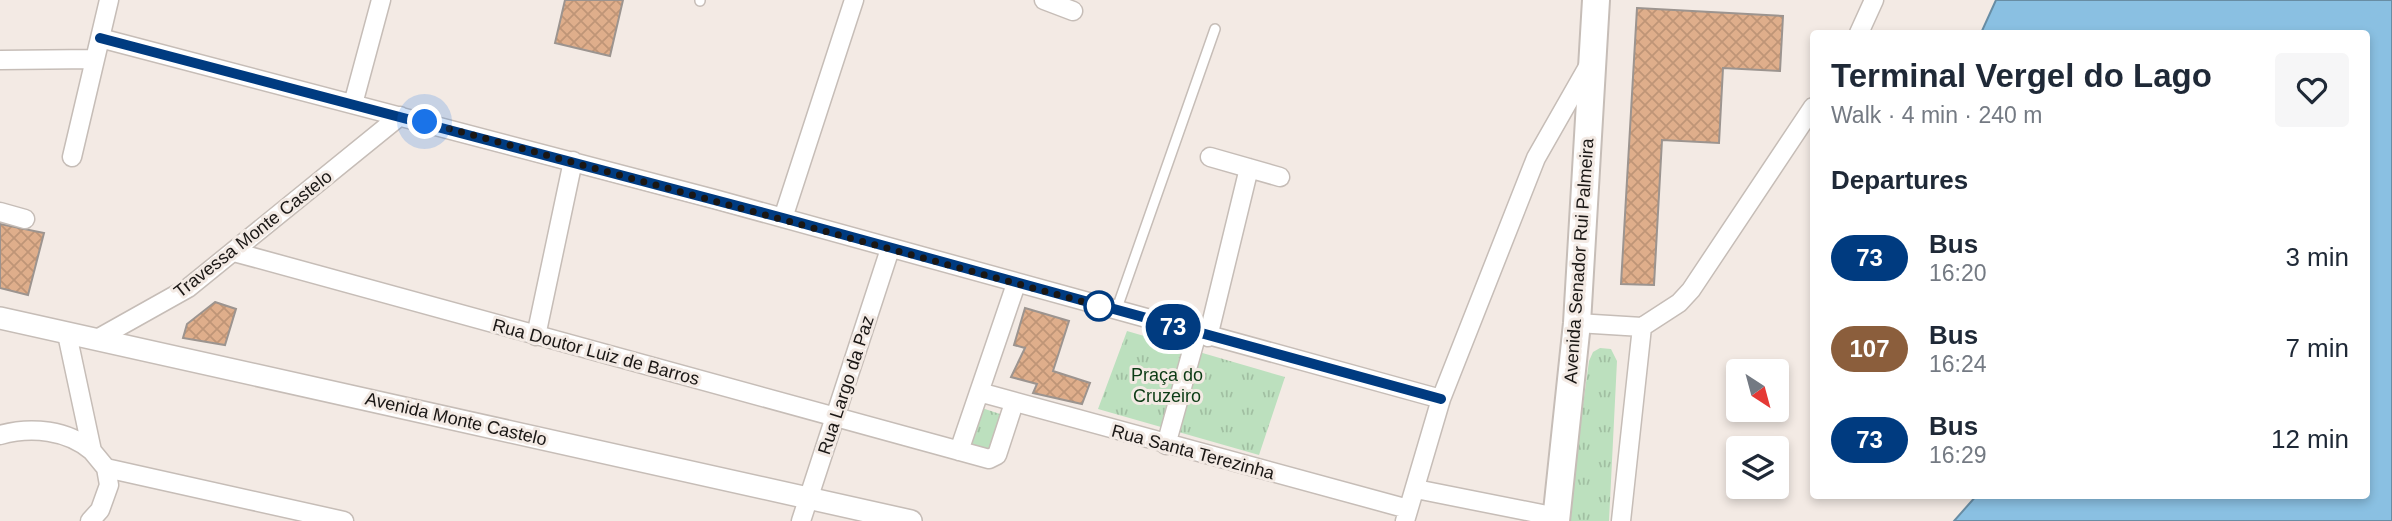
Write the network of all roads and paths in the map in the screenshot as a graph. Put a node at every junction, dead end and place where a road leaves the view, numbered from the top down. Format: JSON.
{"nodes":[{"id":1,"x":109,"y":0,"type":"edge"},
{"id":2,"x":381,"y":0,"type":"edge"},
{"id":3,"x":854,"y":0,"type":"edge"},
{"id":4,"x":1044,"y":0,"type":"edge"},
{"id":5,"x":1596,"y":0,"type":"edge"},
{"id":6,"x":1874,"y":0,"type":"edge"},
{"id":7,"x":1073,"y":11,"type":"dead end"},
{"id":8,"x":1215,"y":29,"type":"dead end"},
{"id":9,"x":1859,"y":30,"type":"edge"},
{"id":10,"x":100,"y":38,"type":"junction"},
{"id":11,"x":95,"y":59,"type":"junction"},
{"id":12,"x":0,"y":60,"type":"edge"},
{"id":13,"x":1591,"y":62,"type":"junction"},
{"id":14,"x":353,"y":104,"type":"junction"},
{"id":15,"x":1810,"y":112,"type":"edge"},
{"id":16,"x":400,"y":116,"type":"junction"},
{"id":17,"x":72,"y":157,"type":"dead end"},
{"id":18,"x":1210,"y":157,"type":"dead end"},
{"id":19,"x":573,"y":162,"type":"junction"},
{"id":20,"x":1250,"y":168,"type":"junction"},
{"id":21,"x":1280,"y":177,"type":"dead end"},
{"id":22,"x":0,"y":212,"type":"edge"},
{"id":23,"x":783,"y":218,"type":"junction"},
{"id":24,"x":25,"y":219,"type":"dead end"},
{"id":25,"x":890,"y":249,"type":"junction"},
{"id":26,"x":234,"y":252,"type":"junction"},
{"id":27,"x":1016,"y":284,"type":"junction"},
{"id":28,"x":1116,"y":311,"type":"junction"},
{"id":29,"x":0,"y":318,"type":"edge"},
{"id":30,"x":1577,"y":323,"type":"junction"},
{"id":31,"x":1642,"y":327,"type":"junction"},
{"id":32,"x":66,"y":334,"type":"junction"},
{"id":33,"x":1203,"y":335,"type":"junction"},
{"id":34,"x":536,"y":336,"type":"junction"},
{"id":35,"x":97,"y":339,"type":"junction"},
{"id":36,"x":979,"y":392,"type":"junction"},
{"id":37,"x":1441,"y":399,"type":"junction"},
{"id":38,"x":1014,"y":403,"type":"junction"},
{"id":39,"x":836,"y":418,"type":"junction"},
{"id":40,"x":0,"y":435,"type":"edge"},
{"id":41,"x":1166,"y":445,"type":"junction"},
{"id":42,"x":92,"y":451,"type":"junction"},
{"id":43,"x":960,"y":451,"type":"junction"},
{"id":44,"x":106,"y":468,"type":"junction"},
{"id":45,"x":1416,"y":489,"type":"junction"},
{"id":46,"x":809,"y":498,"type":"junction"},
{"id":47,"x":1406,"y":515,"type":"edge"},
{"id":48,"x":1557,"y":519,"type":"edge"},
{"id":49,"x":90,"y":521,"type":"edge"},
{"id":50,"x":344,"y":521,"type":"edge"},
{"id":51,"x":801,"y":521,"type":"edge"},
{"id":52,"x":911,"y":521,"type":"edge"},
{"id":53,"x":1621,"y":521,"type":"edge"}],
"edges":[{"from":1,"to":10,"type":"street"},
{"from":2,"to":14,"type":"street"},
{"from":3,"to":23,"type":"street"},
{"from":4,"to":7,"type":"street"},
{"from":5,"to":13,"type":"main road","name":"Avenida Senador Rui Palmeira"},
{"from":6,"to":9,"type":"street"},
{"from":8,"to":28,"type":"lane"},
{"from":10,"to":11,"type":"street"},
{"from":10,"to":14,"type":"street"},
{"from":11,"to":12,"type":"street"},
{"from":11,"to":17,"type":"street"},
{"from":13,"to":30,"type":"main road","name":"Avenida Senador Rui Palmeira"},
{"from":13,"to":37,"type":"street"},
{"from":14,"to":16,"type":"street"},
{"from":15,"to":31,"type":"street"},
{"from":16,"to":19,"type":"street"},
{"from":16,"to":26,"type":"street","name":"Travessa Monte Castelo"},
{"from":18,"to":20,"type":"street"},
{"from":19,"to":23,"type":"street"},
{"from":19,"to":34,"type":"street"},
{"from":20,"to":21,"type":"street"},
{"from":20,"to":33,"type":"street"},
{"from":22,"to":24,"type":"street"},
{"from":23,"to":25,"type":"street"},
{"from":25,"to":27,"type":"street"},
{"from":25,"to":39,"type":"street","name":"Rua Largo da Paz"},
{"from":26,"to":34,"type":"street","name":"Rua Doutor Luiz de Barros"},
{"from":26,"to":35,"type":"street","name":"Travessa Monte Castelo"},
{"from":27,"to":28,"type":"street"},
{"from":27,"to":36,"type":"street"},
{"from":28,"to":33,"type":"street"},
{"from":29,"to":32,"type":"street","name":"Avenida Monte Castelo"},
{"from":30,"to":31,"type":"street"},
{"from":30,"to":48,"type":"main road","name":"Avenida Senador Rui Palmeira"},
{"from":31,"to":53,"type":"street"},
{"from":32,"to":35,"type":"street","name":"Avenida Monte Castelo"},
{"from":32,"to":42,"type":"street"},
{"from":33,"to":37,"type":"street"},
{"from":33,"to":41,"type":"street"},
{"from":34,"to":39,"type":"street","name":"Rua Doutor Luiz de Barros"},
{"from":35,"to":46,"type":"street","name":"Avenida Monte Castelo"},
{"from":36,"to":38,"type":"street","name":"Rua Santa Terezinha"},
{"from":36,"to":43,"type":"street"},
{"from":37,"to":45,"type":"street"},
{"from":38,"to":41,"type":"street","name":"Rua Santa Terezinha"},
{"from":38,"to":43,"type":"street","name":"Rua Doutor Luiz de Barros"},
{"from":39,"to":43,"type":"street","name":"Rua Doutor Luiz de Barros"},
{"from":39,"to":46,"type":"street","name":"Rua Largo da Paz"},
{"from":40,"to":42,"type":"street"},
{"from":41,"to":47,"type":"street","name":"Rua Santa Terezinha"},
{"from":42,"to":44,"type":"street"},
{"from":44,"to":49,"type":"street"},
{"from":44,"to":50,"type":"street"},
{"from":45,"to":47,"type":"street"},
{"from":45,"to":48,"type":"street"},
{"from":46,"to":51,"type":"street","name":"Rua Largo da Paz"},
{"from":46,"to":52,"type":"street","name":"Avenida Monte Castelo"}]}
